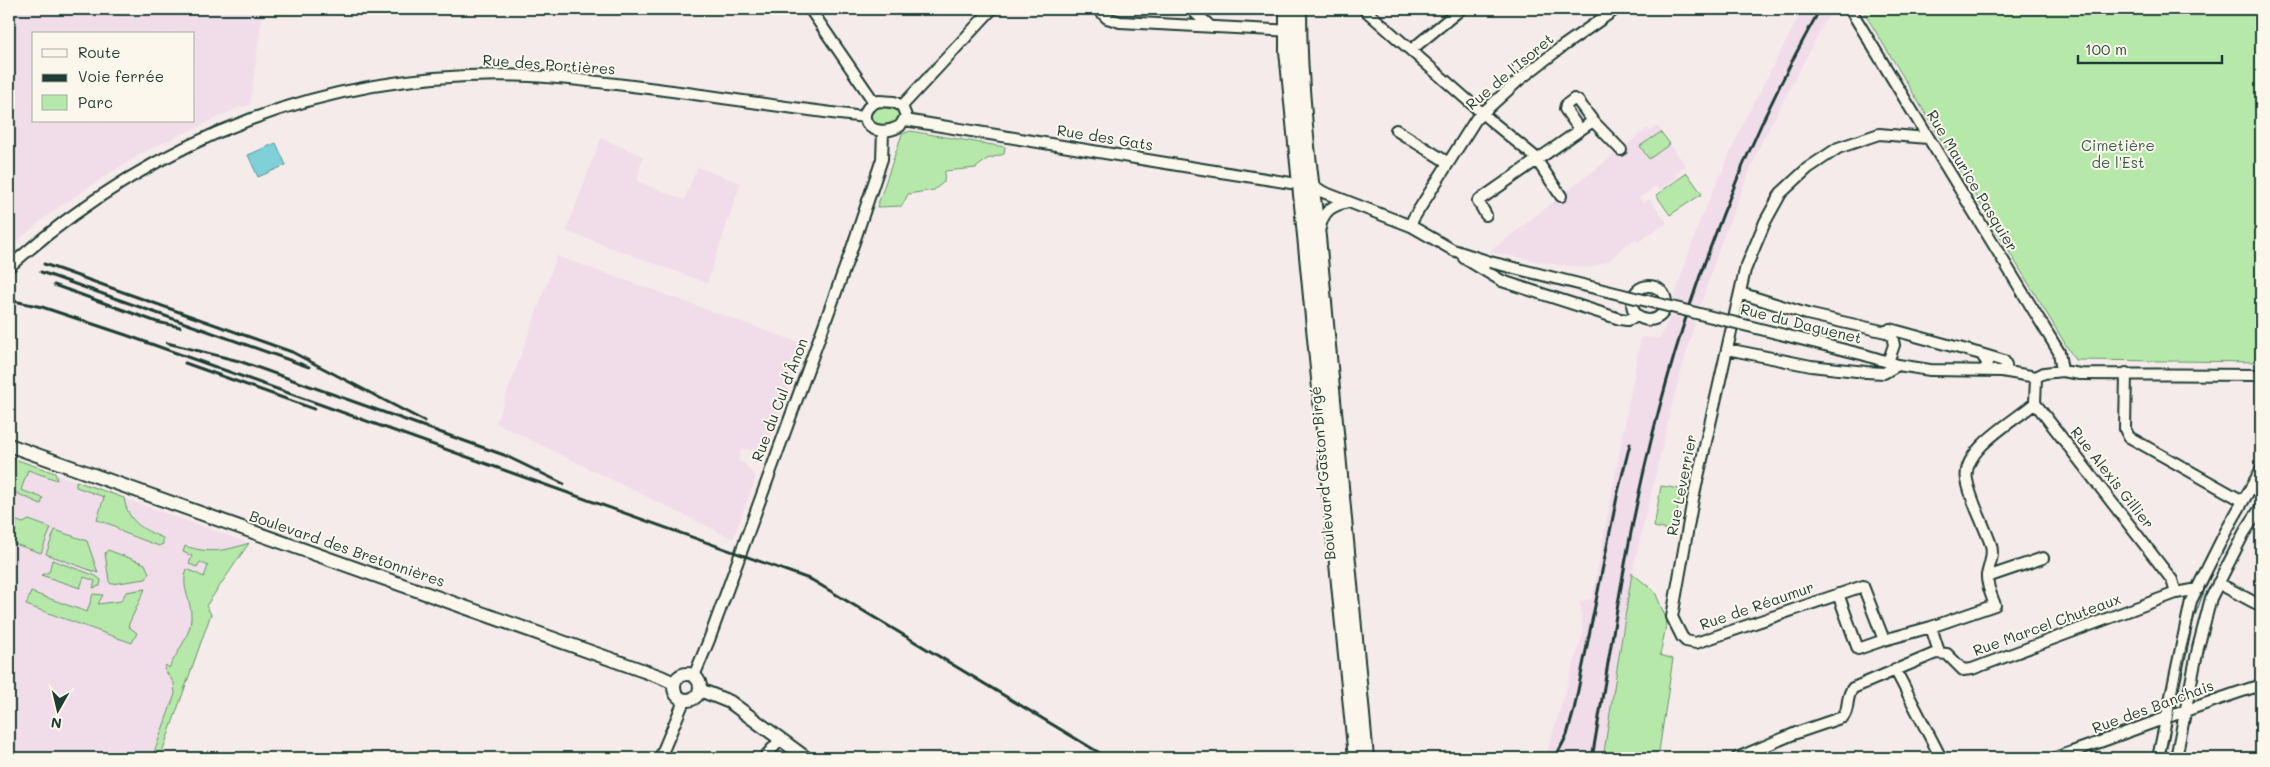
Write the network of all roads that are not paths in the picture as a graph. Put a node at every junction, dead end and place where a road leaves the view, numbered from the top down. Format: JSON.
{"nodes":[{"id":1,"x":810,"y":9,"type":"edge"},
{"id":2,"x":992,"y":9,"type":"edge"},
{"id":3,"x":1191,"y":9,"type":"edge"},
{"id":4,"x":1288,"y":9,"type":"edge"},
{"id":5,"x":1299,"y":9,"type":"edge"},
{"id":6,"x":1364,"y":9,"type":"edge"},
{"id":7,"x":1461,"y":9,"type":"edge"},
{"id":8,"x":1616,"y":9,"type":"edge"},
{"id":9,"x":1850,"y":9,"type":"edge"},
{"id":10,"x":1101,"y":10,"type":"edge"},
{"id":11,"x":1212,"y":27,"type":"junction"},
{"id":12,"x":1293,"y":31,"type":"junction"},
{"id":13,"x":1411,"y":50,"type":"junction"},
{"id":14,"x":874,"y":102,"type":"junction"},
{"id":15,"x":902,"y":106,"type":"junction"},
{"id":16,"x":1483,"y":114,"type":"junction"},
{"id":17,"x":865,"y":117,"type":"junction"},
{"id":18,"x":905,"y":120,"type":"junction"},
{"id":19,"x":1593,"y":121,"type":"junction"},
{"id":20,"x":1396,"y":130,"type":"dead end"},
{"id":21,"x":1580,"y":130,"type":"junction"},
{"id":22,"x":883,"y":132,"type":"junction"},
{"id":23,"x":1928,"y":138,"type":"junction"},
{"id":24,"x":1621,"y":150,"type":"dead end"},
{"id":25,"x":1537,"y":159,"type":"junction"},
{"id":26,"x":1447,"y":162,"type":"junction"},
{"id":27,"x":1306,"y":184,"type":"junction"},
{"id":28,"x":1561,"y":196,"type":"dead end"},
{"id":29,"x":1349,"y":202,"type":"junction"},
{"id":30,"x":1486,"y":215,"type":"dead end"},
{"id":31,"x":1411,"y":226,"type":"junction"},
{"id":32,"x":1318,"y":237,"type":"junction"},
{"id":33,"x":1453,"y":250,"type":"junction"},
{"id":34,"x":9,"y":267,"type":"edge"},
{"id":35,"x":1740,"y":294,"type":"junction"},
{"id":36,"x":1638,"y":316,"type":"dead end"},
{"id":37,"x":1886,"y":332,"type":"junction"},
{"id":38,"x":1727,"y":349,"type":"junction"},
{"id":39,"x":1981,"y":354,"type":"junction"},
{"id":40,"x":1893,"y":364,"type":"junction"},
{"id":41,"x":1986,"y":371,"type":"junction"},
{"id":42,"x":2062,"y":371,"type":"junction"},
{"id":43,"x":2006,"y":372,"type":"junction"},
{"id":44,"x":2126,"y":373,"type":"junction"},
{"id":45,"x":2261,"y":375,"type":"edge"},
{"id":46,"x":2036,"y":377,"type":"junction"},
{"id":47,"x":2035,"y":402,"type":"junction"},
{"id":48,"x":9,"y":445,"type":"edge"},
{"id":49,"x":2261,"y":470,"type":"edge"},
{"id":50,"x":2243,"y":501,"type":"junction"},
{"id":51,"x":2261,"y":507,"type":"edge"},
{"id":52,"x":2043,"y":558,"type":"dead end"},
{"id":53,"x":1987,"y":577,"type":"junction"},
{"id":54,"x":2218,"y":583,"type":"junction"},
{"id":55,"x":2198,"y":589,"type":"junction"},
{"id":56,"x":2176,"y":593,"type":"junction"},
{"id":57,"x":1838,"y":594,"type":"junction"},
{"id":58,"x":2261,"y":606,"type":"edge"},
{"id":59,"x":1931,"y":627,"type":"junction"},
{"id":60,"x":1884,"y":640,"type":"junction"},
{"id":61,"x":1686,"y":641,"type":"joint"},
{"id":62,"x":1939,"y":652,"type":"junction"},
{"id":63,"x":1895,"y":669,"type":"junction"},
{"id":64,"x":694,"y":676,"type":"junction"},
{"id":65,"x":674,"y":683,"type":"junction"},
{"id":66,"x":2261,"y":685,"type":"edge"},
{"id":67,"x":700,"y":690,"type":"junction"},
{"id":68,"x":684,"y":700,"type":"junction"},
{"id":69,"x":2187,"y":711,"type":"junction"},
{"id":70,"x":2166,"y":719,"type":"junction"},
{"id":71,"x":780,"y":740,"type":"junction"},
{"id":72,"x":660,"y":758,"type":"edge"},
{"id":73,"x":764,"y":758,"type":"edge"},
{"id":74,"x":806,"y":758,"type":"edge"},
{"id":75,"x":1356,"y":758,"type":"edge"},
{"id":76,"x":1366,"y":758,"type":"edge"},
{"id":77,"x":1737,"y":758,"type":"edge"},
{"id":78,"x":1942,"y":758,"type":"edge"},
{"id":79,"x":2055,"y":758,"type":"edge"},
{"id":80,"x":2158,"y":758,"type":"edge"},
{"id":81,"x":2176,"y":758,"type":"edge"}],
"edges":[{"from":1,"to":14,"type":"street"},
{"from":2,"to":15,"type":"street"},
{"from":3,"to":11,"type":"street"},
{"from":4,"to":12,"type":"main road","name":"Boulevard Gaston Birgé"},
{"from":5,"to":12,"type":"main road","name":"Boulevard Gaston Birgé"},
{"from":6,"to":13,"type":"street"},
{"from":7,"to":13,"type":"street"},
{"from":8,"to":16,"type":"street","name":"Rue de l'Isoret"},
{"from":9,"to":23,"type":"street","name":"Rue Maurice Pasquier"},
{"from":10,"to":11,"type":"street"},
{"from":11,"to":12,"type":"street"},
{"from":12,"to":27,"type":"main road","name":"Boulevard Gaston Birgé"},
{"from":13,"to":16,"type":"street"},
{"from":14,"to":15,"type":"street"},
{"from":14,"to":17,"type":"street"},
{"from":15,"to":18,"type":"street"},
{"from":16,"to":25,"type":"street"},
{"from":16,"to":26,"type":"street","name":"Rue de l'Isoret"},
{"from":17,"to":22,"type":"street"},
{"from":17,"to":34,"type":"street","name":"Rue des Portières"},
{"from":18,"to":22,"type":"street"},
{"from":18,"to":27,"type":"street","name":"Rue des Gats"},
{"from":19,"to":21,"type":"street"},
{"from":19,"to":21,"type":"street"},
{"from":19,"to":24,"type":"street"},
{"from":20,"to":26,"type":"street"},
{"from":21,"to":25,"type":"street"},
{"from":22,"to":64,"type":"street","name":"Rue du Cul d'Ânon"},
{"from":23,"to":35,"type":"street","name":"Rue Leverrier"},
{"from":23,"to":42,"type":"street","name":"Rue Maurice Pasquier"},
{"from":25,"to":28,"type":"street"},
{"from":25,"to":30,"type":"street"},
{"from":26,"to":31,"type":"street","name":"Rue de l'Isoret"},
{"from":27,"to":29,"type":"street","name":"Rue du Daguenet"},
{"from":27,"to":32,"type":"main road","name":"Boulevard Gaston Birgé"},
{"from":27,"to":75,"type":"main road","name":"Boulevard Gaston Birgé"},
{"from":29,"to":31,"type":"street","name":"Rue du Daguenet"},
{"from":29,"to":32,"type":"street"},
{"from":31,"to":33,"type":"street","name":"Rue du Daguenet"},
{"from":32,"to":76,"type":"main road","name":"Boulevard Gaston Birgé"},
{"from":33,"to":36,"type":"street"},
{"from":33,"to":40,"type":"street","name":"Rue du Daguenet","bridge":true},
{"from":35,"to":37,"type":"street"},
{"from":35,"to":38,"type":"street","name":"Rue Leverrier"},
{"from":37,"to":39,"type":"street"},
{"from":37,"to":40,"type":"street"},
{"from":38,"to":40,"type":"street"},
{"from":38,"to":61,"type":"street","name":"Rue Leverrier"},
{"from":39,"to":41,"type":"street"},
{"from":39,"to":43,"type":"street"},
{"from":40,"to":41,"type":"street","name":"Rue du Daguenet"},
{"from":41,"to":43,"type":"street","name":"Rue du Daguenet"},
{"from":42,"to":44,"type":"street","name":"Rue du Daguenet"},
{"from":42,"to":46,"type":"street","name":"Rue du Daguenet"},
{"from":43,"to":46,"type":"street","name":"Rue du Daguenet"},
{"from":44,"to":45,"type":"street","name":"Rue du Daguenet"},
{"from":44,"to":50,"type":"street"},
{"from":46,"to":47,"type":"street"},
{"from":47,"to":53,"type":"street"},
{"from":47,"to":56,"type":"street","name":"Rue Alexis Gillier"},
{"from":48,"to":65,"type":"street","name":"Boulevard des Bretonnières"},
{"from":49,"to":50,"type":"street"},
{"from":50,"to":55,"type":"street"},
{"from":51,"to":54,"type":"street"},
{"from":52,"to":53,"type":"street"},
{"from":53,"to":59,"type":"street","name":"Rue de Réaumur"},
{"from":54,"to":58,"type":"street"},
{"from":54,"to":69,"type":"street"},
{"from":55,"to":56,"type":"street","name":"Rue Marcel Chuteaux"},
{"from":55,"to":70,"type":"street"},
{"from":56,"to":62,"type":"street","name":"Rue Marcel Chuteaux"},
{"from":57,"to":60,"type":"street","name":"Rue de Réaumur"},
{"from":57,"to":60,"type":"street","name":"Rue de Réaumur"},
{"from":57,"to":61,"type":"street","name":"Rue de Réaumur"},
{"from":59,"to":60,"type":"street","name":"Rue de Réaumur"},
{"from":59,"to":62,"type":"street"},
{"from":62,"to":63,"type":"street"},
{"from":63,"to":77,"type":"street"},
{"from":63,"to":78,"type":"street"},
{"from":64,"to":65,"type":"street"},
{"from":64,"to":67,"type":"street"},
{"from":65,"to":68,"type":"street"},
{"from":66,"to":69,"type":"street","name":"Rue des Banchais"},
{"from":67,"to":68,"type":"street"},
{"from":67,"to":71,"type":"street"},
{"from":68,"to":72,"type":"street"},
{"from":69,"to":70,"type":"street","name":"Rue des Banchais"},
{"from":69,"to":81,"type":"street"},
{"from":70,"to":79,"type":"street","name":"Rue des Banchais"},
{"from":70,"to":80,"type":"street"},
{"from":71,"to":73,"type":"street"},
{"from":71,"to":74,"type":"street"}]}
